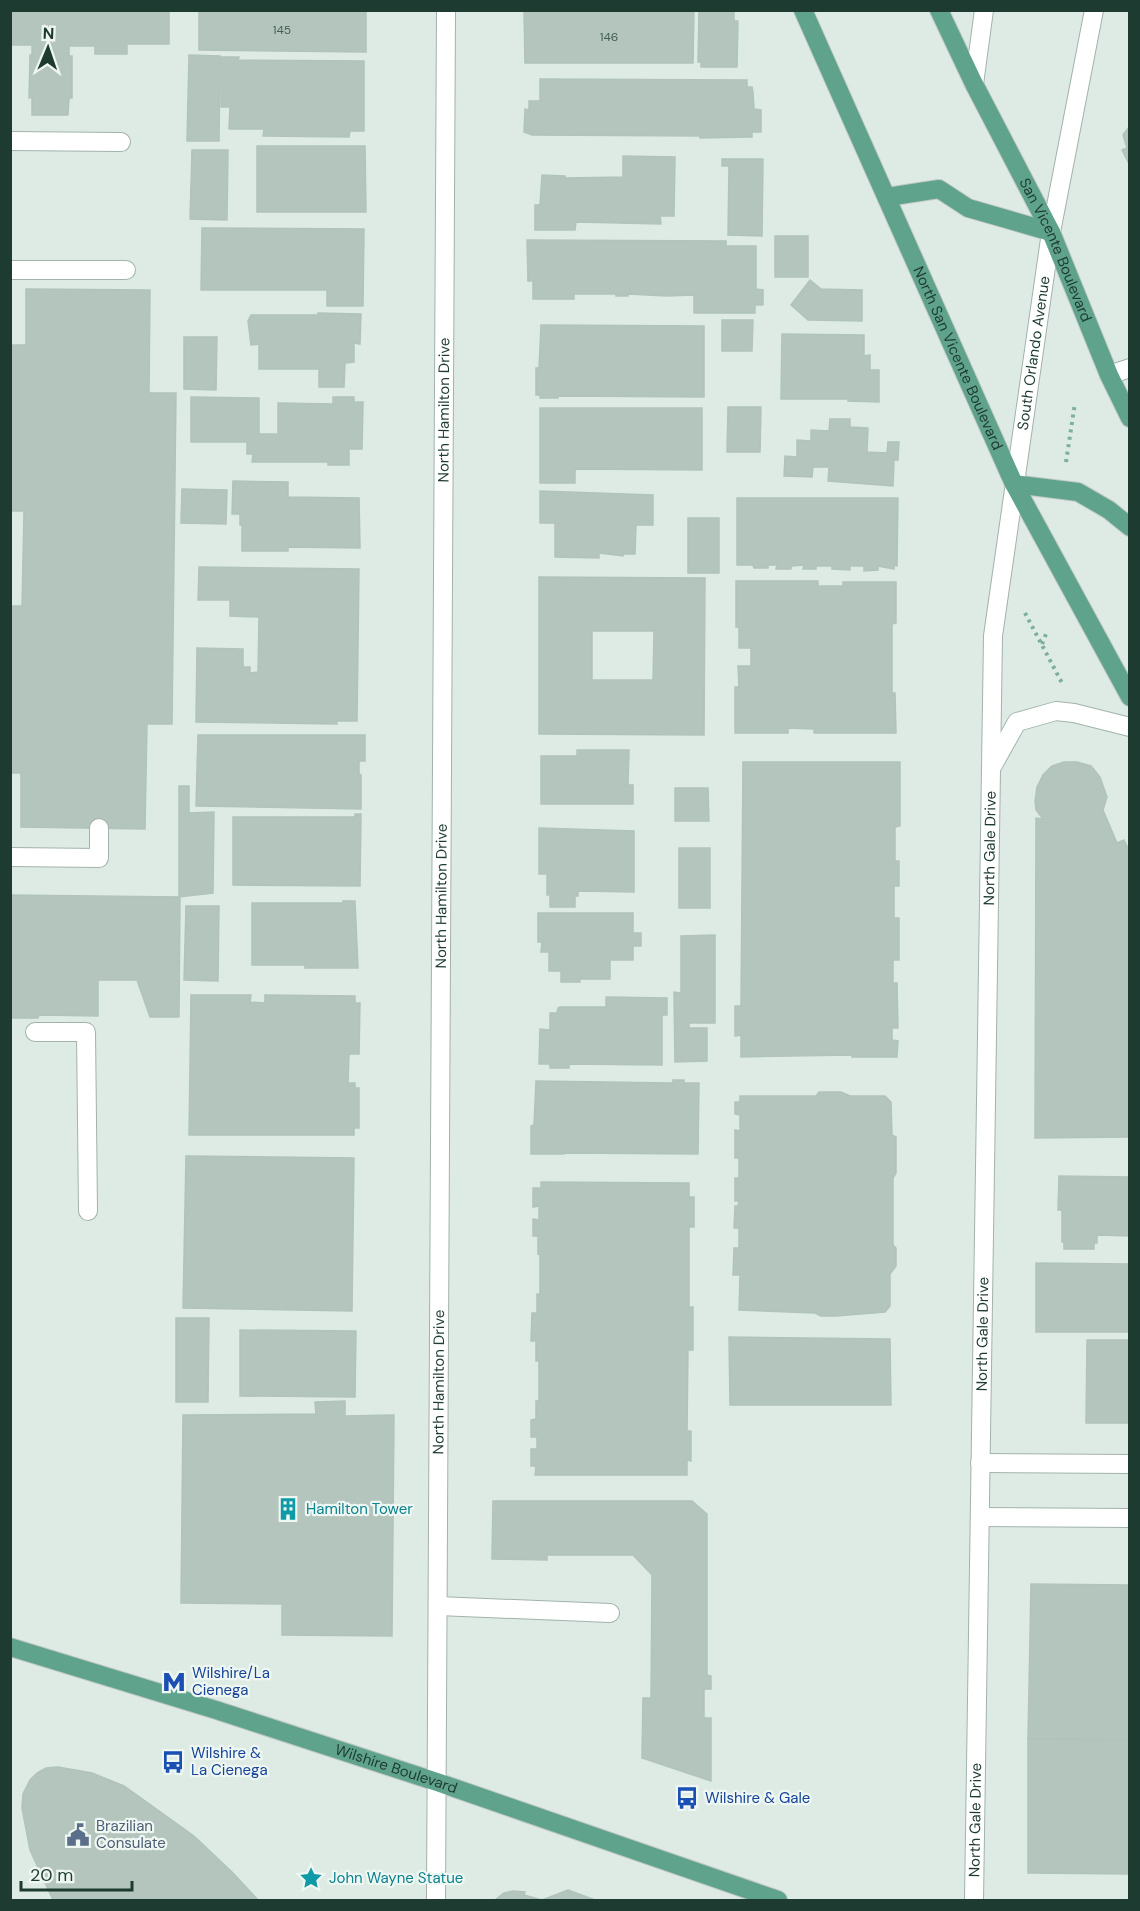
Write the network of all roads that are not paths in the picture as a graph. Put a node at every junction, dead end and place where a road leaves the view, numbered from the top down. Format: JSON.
{"nodes":[{"id":1,"x":446,"y":10,"type":"edge"},
{"id":2,"x":803,"y":10,"type":"edge"},
{"id":3,"x":939,"y":10,"type":"edge"},
{"id":4,"x":984,"y":10,"type":"edge"},
{"id":5,"x":1094,"y":10,"type":"edge"},
{"id":6,"x":974,"y":84,"type":"junction"},
{"id":7,"x":10,"y":141,"type":"edge"},
{"id":8,"x":122,"y":142,"type":"dead end"},
{"id":9,"x":887,"y":197,"type":"junction"},
{"id":10,"x":1051,"y":232,"type":"junction"},
{"id":11,"x":10,"y":270,"type":"edge"},
{"id":12,"x":126,"y":270,"type":"dead end"},
{"id":13,"x":1130,"y":368,"type":"edge"},
{"id":14,"x":1109,"y":375,"type":"junction"},
{"id":15,"x":1130,"y":418,"type":"edge"},
{"id":16,"x":1014,"y":484,"type":"junction"},
{"id":17,"x":1130,"y":527,"type":"edge"},
{"id":18,"x":1130,"y":697,"type":"edge"},
{"id":19,"x":1130,"y":727,"type":"edge"},
{"id":20,"x":991,"y":769,"type":"junction"},
{"id":21,"x":99,"y":828,"type":"dead end"},
{"id":22,"x":10,"y":857,"type":"edge"},
{"id":23,"x":35,"y":1032,"type":"dead end"},
{"id":24,"x":88,"y":1211,"type":"dead end"},
{"id":25,"x":980,"y":1463,"type":"junction"},
{"id":26,"x":1130,"y":1464,"type":"edge"},
{"id":27,"x":980,"y":1517,"type":"junction"},
{"id":28,"x":1130,"y":1518,"type":"edge"},
{"id":29,"x":438,"y":1606,"type":"junction"},
{"id":30,"x":610,"y":1613,"type":"dead end"},
{"id":31,"x":10,"y":1647,"type":"edge"},
{"id":32,"x":437,"y":1782,"type":"junction"},
{"id":33,"x":436,"y":1900,"type":"edge"},
{"id":34,"x":778,"y":1900,"type":"edge"},
{"id":35,"x":974,"y":1900,"type":"edge"}],
"edges":[{"from":1,"to":29,"type":"street","name":"North Hamilton Drive"},
{"from":2,"to":9,"type":"main road","name":"North San Vicente Boulevard"},
{"from":3,"to":6,"type":"main road","name":"San Vicente Boulevard"},
{"from":4,"to":6,"type":"street"},
{"from":5,"to":10,"type":"street","name":"South Orlando Avenue"},
{"from":6,"to":10,"type":"main road","name":"San Vicente Boulevard"},
{"from":7,"to":8,"type":"street"},
{"from":9,"to":10,"type":"main road"},
{"from":9,"to":16,"type":"main road","name":"North San Vicente Boulevard"},
{"from":10,"to":14,"type":"main road","name":"San Vicente Boulevard"},
{"from":10,"to":16,"type":"street","name":"South Orlando Avenue"},
{"from":11,"to":12,"type":"street"},
{"from":13,"to":14,"type":"street"},
{"from":14,"to":15,"type":"main road","name":"San Vicente Boulevard"},
{"from":16,"to":17,"type":"main road"},
{"from":16,"to":18,"type":"main road","name":"North San Vicente Boulevard"},
{"from":16,"to":20,"type":"street","name":"North Gale Drive"},
{"from":19,"to":20,"type":"street","name":"North Gale Drive"},
{"from":20,"to":25,"type":"street","name":"North Gale Drive"},
{"from":21,"to":22,"type":"street"},
{"from":23,"to":24,"type":"street"},
{"from":25,"to":26,"type":"street"},
{"from":25,"to":27,"type":"street","name":"North Gale Drive"},
{"from":27,"to":28,"type":"street"},
{"from":27,"to":35,"type":"street","name":"North Gale Drive"},
{"from":29,"to":30,"type":"street"},
{"from":29,"to":32,"type":"street","name":"North Hamilton Drive"},
{"from":31,"to":32,"type":"main road","name":"Wilshire Boulevard"},
{"from":32,"to":33,"type":"street","name":"North Hamilton Drive"},
{"from":32,"to":34,"type":"main road","name":"Wilshire Boulevard"}]}
